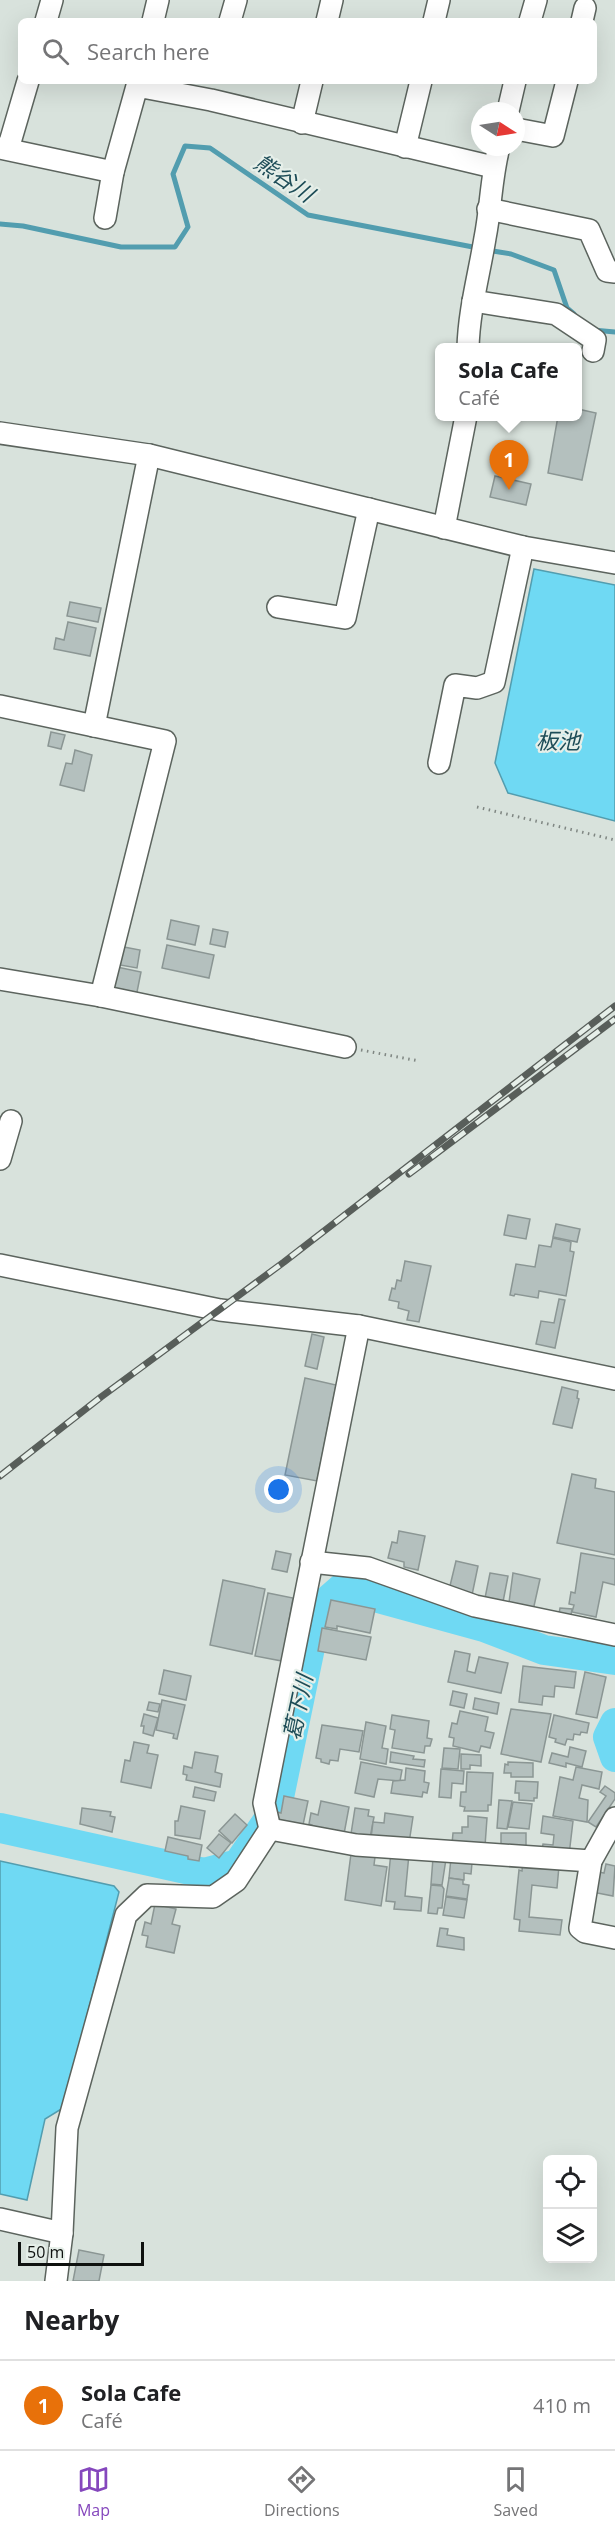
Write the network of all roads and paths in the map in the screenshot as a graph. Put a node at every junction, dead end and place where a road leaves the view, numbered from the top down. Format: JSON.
{"nodes":[{"id":1,"x":52,"y":0,"type":"edge"},
{"id":2,"x":158,"y":0,"type":"edge"},
{"id":3,"x":236,"y":0,"type":"edge"},
{"id":4,"x":332,"y":0,"type":"edge"},
{"id":5,"x":439,"y":0,"type":"edge"},
{"id":6,"x":536,"y":0,"type":"edge"},
{"id":7,"x":47,"y":18,"type":"edge"},
{"id":8,"x":154,"y":18,"type":"edge"},
{"id":9,"x":231,"y":18,"type":"edge"},
{"id":10,"x":328,"y":18,"type":"edge"},
{"id":11,"x":435,"y":18,"type":"edge"},
{"id":12,"x":531,"y":18,"type":"edge"},
{"id":13,"x":27,"y":84,"type":"edge"},
{"id":14,"x":138,"y":84,"type":"edge"},
{"id":15,"x":147,"y":84,"type":"edge"},
{"id":16,"x":311,"y":84,"type":"edge"},
{"id":17,"x":420,"y":84,"type":"edge"},
{"id":18,"x":514,"y":84,"type":"edge"},
{"id":19,"x":566,"y":84,"type":"edge"},
{"id":20,"x":213,"y":91,"type":"edge"},
{"id":21,"x":510,"y":102,"type":"edge"},
{"id":22,"x":302,"y":123,"type":"junction"},
{"id":23,"x":525,"y":131,"type":"edge"},
{"id":24,"x":405,"y":147,"type":"junction"},
{"id":25,"x":4,"y":148,"type":"edge"},
{"id":26,"x":496,"y":157,"type":"edge"},
{"id":27,"x":113,"y":172,"type":"junction"},
{"id":28,"x":488,"y":209,"type":"junction"},
{"id":29,"x":105,"y":218,"type":"dead end"},
{"id":30,"x":615,"y":273,"type":"edge"},
{"id":31,"x":473,"y":301,"type":"junction"},
{"id":32,"x":469,"y":343,"type":"edge"},
{"id":33,"x":593,"y":351,"type":"dead end"},
{"id":34,"x":465,"y":421,"type":"edge"},
{"id":35,"x":0,"y":433,"type":"edge"},
{"id":36,"x":149,"y":455,"type":"junction"},
{"id":37,"x":369,"y":509,"type":"junction"},
{"id":38,"x":444,"y":528,"type":"junction"},
{"id":39,"x":523,"y":547,"type":"junction"},
{"id":40,"x":615,"y":563,"type":"edge"},
{"id":41,"x":278,"y":607,"type":"dead end"},
{"id":42,"x":0,"y":706,"type":"edge"},
{"id":43,"x":94,"y":726,"type":"junction"},
{"id":44,"x":439,"y":763,"type":"dead end"},
{"id":45,"x":477,"y":807,"type":"dead end"},
{"id":46,"x":615,"y":840,"type":"edge"},
{"id":47,"x":0,"y":979,"type":"edge"},
{"id":48,"x":100,"y":996,"type":"junction"},
{"id":49,"x":345,"y":1047,"type":"joint"},
{"id":50,"x":419,"y":1061,"type":"dead end"},
{"id":51,"x":11,"y":1121,"type":"dead end"},
{"id":52,"x":0,"y":1159,"type":"edge"},
{"id":53,"x":0,"y":1265,"type":"edge"},
{"id":54,"x":359,"y":1326,"type":"junction"},
{"id":55,"x":615,"y":1379,"type":"edge"},
{"id":56,"x":311,"y":1562,"type":"junction"},
{"id":57,"x":615,"y":1635,"type":"edge"},
{"id":58,"x":615,"y":1818,"type":"edge"},
{"id":59,"x":270,"y":1829,"type":"junction"},
{"id":60,"x":591,"y":1861,"type":"junction"},
{"id":61,"x":615,"y":1938,"type":"edge"},
{"id":62,"x":0,"y":2219,"type":"edge"},
{"id":63,"x":62,"y":2233,"type":"junction"},
{"id":64,"x":56,"y":2281,"type":"edge"}],
"edges":[{"from":1,"to":7,"type":"street"},
{"from":2,"to":8,"type":"street"},
{"from":3,"to":9,"type":"street"},
{"from":4,"to":10,"type":"street"},
{"from":5,"to":11,"type":"street"},
{"from":6,"to":12,"type":"street"},
{"from":13,"to":25,"type":"street"},
{"from":14,"to":27,"type":"street"},
{"from":15,"to":20,"type":"street"},
{"from":16,"to":22,"type":"street"},
{"from":17,"to":24,"type":"street"},
{"from":18,"to":21,"type":"street"},
{"from":19,"to":23,"type":"street"},
{"from":20,"to":22,"type":"street"},
{"from":22,"to":24,"type":"street"},
{"from":24,"to":26,"type":"street"},
{"from":25,"to":27,"type":"street"},
{"from":26,"to":28,"type":"street"},
{"from":27,"to":29,"type":"street"},
{"from":28,"to":30,"type":"street"},
{"from":28,"to":31,"type":"street"},
{"from":31,"to":32,"type":"street"},
{"from":31,"to":33,"type":"street"},
{"from":34,"to":38,"type":"street"},
{"from":35,"to":36,"type":"street"},
{"from":36,"to":37,"type":"street"},
{"from":36,"to":43,"type":"street"},
{"from":37,"to":38,"type":"street"},
{"from":37,"to":41,"type":"street"},
{"from":38,"to":39,"type":"street"},
{"from":39,"to":40,"type":"street"},
{"from":39,"to":44,"type":"street"},
{"from":42,"to":43,"type":"street"},
{"from":43,"to":48,"type":"street"},
{"from":45,"to":46,"type":"path"},
{"from":47,"to":48,"type":"street"},
{"from":48,"to":49,"type":"street"},
{"from":49,"to":50,"type":"path"},
{"from":51,"to":52,"type":"street"},
{"from":53,"to":54,"type":"street"},
{"from":54,"to":55,"type":"street"},
{"from":54,"to":56,"type":"street"},
{"from":56,"to":57,"type":"street"},
{"from":56,"to":59,"type":"street"},
{"from":58,"to":60,"type":"street"},
{"from":59,"to":60,"type":"street"},
{"from":59,"to":63,"type":"street"},
{"from":60,"to":61,"type":"street"},
{"from":62,"to":63,"type":"street"},
{"from":63,"to":64,"type":"street"}]}
